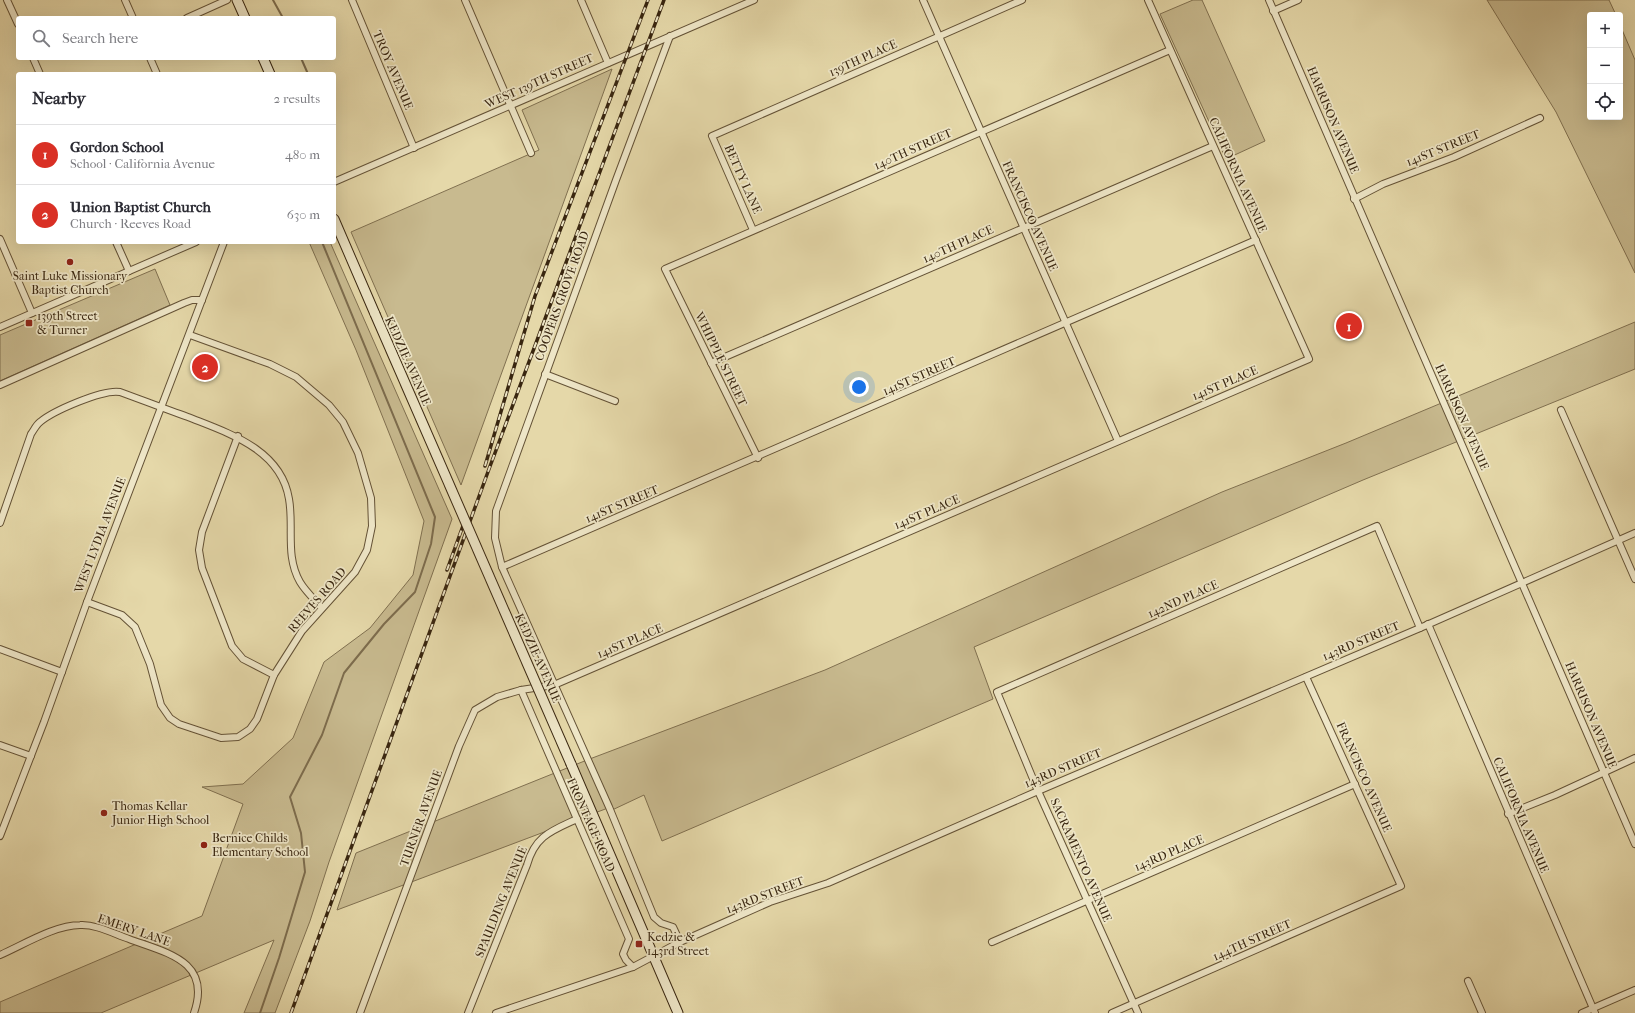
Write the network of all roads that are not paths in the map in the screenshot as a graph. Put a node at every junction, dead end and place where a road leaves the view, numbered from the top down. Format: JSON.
{"nodes":[{"id":1,"x":7,"y":0,"type":"edge"},
{"id":2,"x":125,"y":0,"type":"edge"},
{"id":3,"x":227,"y":0,"type":"edge"},
{"id":4,"x":237,"y":0,"type":"edge"},
{"id":5,"x":352,"y":0,"type":"edge"},
{"id":6,"x":465,"y":0,"type":"edge"},
{"id":7,"x":581,"y":0,"type":"edge"},
{"id":8,"x":754,"y":0,"type":"edge"},
{"id":9,"x":923,"y":0,"type":"edge"},
{"id":10,"x":1022,"y":0,"type":"edge"},
{"id":11,"x":1148,"y":0,"type":"edge"},
{"id":12,"x":1268,"y":0,"type":"edge"},
{"id":13,"x":1298,"y":0,"type":"edge"},
{"id":14,"x":1273,"y":10,"type":"junction"},
{"id":15,"x":132,"y":16,"type":"edge"},
{"id":16,"x":191,"y":16,"type":"edge"},
{"id":17,"x":244,"y":16,"type":"edge"},
{"id":18,"x":16,"y":20,"type":"edge"},
{"id":19,"x":670,"y":36,"type":"junction"},
{"id":20,"x":939,"y":37,"type":"junction"},
{"id":21,"x":1170,"y":50,"type":"junction"},
{"id":22,"x":34,"y":60,"type":"edge"},
{"id":23,"x":151,"y":60,"type":"edge"},
{"id":24,"x":264,"y":60,"type":"edge"},
{"id":25,"x":608,"y":63,"type":"junction"},
{"id":26,"x":39,"y":72,"type":"edge"},
{"id":27,"x":156,"y":72,"type":"edge"},
{"id":28,"x":269,"y":72,"type":"edge"},
{"id":29,"x":511,"y":106,"type":"junction"},
{"id":30,"x":1540,"y":118,"type":"dead end"},
{"id":31,"x":981,"y":131,"type":"junction"},
{"id":32,"x":712,"y":136,"type":"joint"},
{"id":33,"x":1213,"y":146,"type":"junction"},
{"id":34,"x":414,"y":148,"type":"junction"},
{"id":35,"x":531,"y":153,"type":"dead end"},
{"id":36,"x":336,"y":181,"type":"edge"},
{"id":37,"x":1354,"y":199,"type":"junction"},
{"id":38,"x":336,"y":224,"type":"edge"},
{"id":39,"x":1023,"y":227,"type":"junction"},
{"id":40,"x":753,"y":230,"type":"junction"},
{"id":41,"x":0,"y":239,"type":"edge"},
{"id":42,"x":1256,"y":240,"type":"junction"},
{"id":43,"x":117,"y":244,"type":"edge"},
{"id":44,"x":191,"y":244,"type":"edge"},
{"id":45,"x":223,"y":244,"type":"edge"},
{"id":46,"x":665,"y":269,"type":"joint"},
{"id":47,"x":129,"y":271,"type":"junction"},
{"id":48,"x":202,"y":300,"type":"junction"},
{"id":49,"x":32,"y":313,"type":"junction"},
{"id":50,"x":1066,"y":324,"type":"junction"},
{"id":51,"x":0,"y":327,"type":"edge"},
{"id":52,"x":190,"y":335,"type":"junction"},
{"id":53,"x":1309,"y":359,"type":"joint"},
{"id":54,"x":711,"y":363,"type":"junction"},
{"id":55,"x":545,"y":374,"type":"junction"},
{"id":56,"x":0,"y":385,"type":"edge"},
{"id":57,"x":615,"y":402,"type":"dead end"},
{"id":58,"x":161,"y":407,"type":"junction"},
{"id":59,"x":1562,"y":410,"type":"dead end"},
{"id":60,"x":238,"y":436,"type":"junction"},
{"id":61,"x":1118,"y":442,"type":"junction"},
{"id":62,"x":758,"y":458,"type":"junction"},
{"id":63,"x":0,"y":523,"type":"edge"},
{"id":64,"x":1635,"y":533,"type":"edge"},
{"id":65,"x":1618,"y":540,"type":"junction"},
{"id":66,"x":502,"y":567,"type":"junction"},
{"id":67,"x":1635,"y":579,"type":"edge"},
{"id":68,"x":1522,"y":581,"type":"junction"},
{"id":69,"x":87,"y":602,"type":"junction"},
{"id":70,"x":322,"y":608,"type":"junction"},
{"id":71,"x":1428,"y":624,"type":"junction"},
{"id":72,"x":1420,"y":628,"type":"junction"},
{"id":73,"x":0,"y":649,"type":"edge"},
{"id":74,"x":62,"y":672,"type":"junction"},
{"id":75,"x":274,"y":674,"type":"junction"},
{"id":76,"x":1306,"y":677,"type":"junction"},
{"id":77,"x":554,"y":685,"type":"junction"},
{"id":78,"x":521,"y":690,"type":"junction"},
{"id":79,"x":998,"y":692,"type":"joint"},
{"id":80,"x":0,"y":746,"type":"edge"},
{"id":81,"x":31,"y":756,"type":"junction"},
{"id":82,"x":1635,"y":758,"type":"edge"},
{"id":83,"x":1604,"y":772,"type":"junction"},
{"id":84,"x":1355,"y":784,"type":"junction"},
{"id":85,"x":1038,"y":791,"type":"junction"},
{"id":86,"x":1508,"y":814,"type":"junction"},
{"id":87,"x":577,"y":820,"type":"junction"},
{"id":88,"x":0,"y":836,"type":"edge"},
{"id":89,"x":1635,"y":844,"type":"edge"},
{"id":90,"x":1401,"y":886,"type":"joint"},
{"id":91,"x":1086,"y":901,"type":"junction"},
{"id":92,"x":680,"y":942,"type":"junction"},
{"id":93,"x":992,"y":942,"type":"dead end"},
{"id":94,"x":0,"y":955,"type":"edge"},
{"id":95,"x":653,"y":958,"type":"junction"},
{"id":96,"x":633,"y":967,"type":"junction"},
{"id":97,"x":1468,"y":981,"type":"dead end"},
{"id":98,"x":1635,"y":990,"type":"edge"},
{"id":99,"x":1134,"y":1004,"type":"junction"},
{"id":100,"x":1594,"y":1011,"type":"edge"},
{"id":101,"x":194,"y":1013,"type":"edge"},
{"id":102,"x":360,"y":1013,"type":"edge"},
{"id":103,"x":468,"y":1013,"type":"edge"},
{"id":104,"x":496,"y":1013,"type":"edge"},
{"id":105,"x":678,"y":1013,"type":"edge"},
{"id":106,"x":1112,"y":1013,"type":"edge"},
{"id":107,"x":1138,"y":1013,"type":"edge"},
{"id":108,"x":1482,"y":1013,"type":"edge"},
{"id":109,"x":1582,"y":1013,"type":"edge"}],
"edges":[{"from":1,"to":18,"type":"street"},
{"from":2,"to":15,"type":"street"},
{"from":3,"to":16,"type":"street"},
{"from":4,"to":17,"type":"main road"},
{"from":5,"to":34,"type":"street","name":"TROY AVENUE"},
{"from":6,"to":29,"type":"street"},
{"from":7,"to":25,"type":"street"},
{"from":8,"to":19,"type":"street","name":"WEST 139TH STREET"},
{"from":9,"to":20,"type":"street","name":"FRANCISCO AVENUE"},
{"from":10,"to":20,"type":"street","name":"139TH PLACE"},
{"from":11,"to":21,"type":"street","name":"CALIFORNIA AVENUE"},
{"from":12,"to":14,"type":"street","name":"HARRISON AVENUE"},
{"from":13,"to":14,"type":"street"},
{"from":14,"to":37,"type":"street","name":"HARRISON AVENUE"},
{"from":19,"to":25,"type":"street","name":"WEST 139TH STREET"},
{"from":19,"to":55,"type":"street","name":"COOPERS GROVE ROAD"},
{"from":20,"to":31,"type":"street","name":"FRANCISCO AVENUE"},
{"from":20,"to":32,"type":"street","name":"139TH PLACE"},
{"from":21,"to":31,"type":"street","name":"140TH STREET"},
{"from":21,"to":33,"type":"street","name":"CALIFORNIA AVENUE"},
{"from":22,"to":26,"type":"street"},
{"from":23,"to":27,"type":"street"},
{"from":24,"to":28,"type":"main road"},
{"from":25,"to":29,"type":"street","name":"WEST 139TH STREET"},
{"from":29,"to":34,"type":"street","name":"WEST 139TH STREET"},
{"from":29,"to":35,"type":"street"},
{"from":30,"to":37,"type":"street","name":"141ST STREET"},
{"from":31,"to":39,"type":"street","name":"FRANCISCO AVENUE"},
{"from":31,"to":40,"type":"street","name":"140TH STREET"},
{"from":32,"to":40,"type":"street","name":"BETTY LANE"},
{"from":33,"to":39,"type":"street","name":"140TH PLACE"},
{"from":33,"to":42,"type":"street","name":"CALIFORNIA AVENUE"},
{"from":34,"to":36,"type":"street","name":"WEST 139TH STREET"},
{"from":37,"to":68,"type":"street","name":"HARRISON AVENUE"},
{"from":38,"to":95,"type":"main road","name":"KEDZIE AVENUE","bridge":true},
{"from":39,"to":50,"type":"street","name":"FRANCISCO AVENUE"},
{"from":39,"to":54,"type":"street","name":"140TH PLACE"},
{"from":40,"to":46,"type":"street","name":"140TH STREET"},
{"from":41,"to":49,"type":"street"},
{"from":42,"to":50,"type":"street","name":"141ST STREET"},
{"from":42,"to":53,"type":"street","name":"CALIFORNIA AVENUE"},
{"from":43,"to":47,"type":"street"},
{"from":44,"to":47,"type":"street"},
{"from":45,"to":48,"type":"street","name":"WEST LYDIA AVENUE"},
{"from":46,"to":54,"type":"street","name":"WHIPPLE STREET"},
{"from":47,"to":49,"type":"street"},
{"from":48,"to":52,"type":"street","name":"WEST LYDIA AVENUE"},
{"from":48,"to":56,"type":"street"},
{"from":49,"to":51,"type":"street"},
{"from":50,"to":61,"type":"street","name":"FRANCISCO AVENUE"},
{"from":50,"to":62,"type":"street","name":"141ST STREET"},
{"from":52,"to":58,"type":"street","name":"WEST LYDIA AVENUE"},
{"from":52,"to":70,"type":"street","name":"REEVES ROAD"},
{"from":53,"to":61,"type":"street","name":"141ST PLACE"},
{"from":54,"to":62,"type":"street","name":"WHIPPLE STREET"},
{"from":55,"to":57,"type":"street"},
{"from":55,"to":66,"type":"street","name":"COOPERS GROVE ROAD"},
{"from":58,"to":60,"type":"street"},
{"from":58,"to":63,"type":"street"},
{"from":58,"to":69,"type":"street","name":"WEST LYDIA AVENUE"},
{"from":59,"to":65,"type":"street"},
{"from":60,"to":70,"type":"street"},
{"from":60,"to":75,"type":"street"},
{"from":61,"to":77,"type":"street","name":"141ST PLACE"},
{"from":62,"to":66,"type":"street","name":"141ST STREET"},
{"from":64,"to":65,"type":"street","name":"143RD STREET"},
{"from":65,"to":67,"type":"street"},
{"from":65,"to":68,"type":"street","name":"143RD STREET"},
{"from":66,"to":77,"type":"street","name":"COOPERS GROVE ROAD"},
{"from":68,"to":71,"type":"street","name":"143RD STREET"},
{"from":68,"to":83,"type":"street","name":"HARRISON AVENUE"},
{"from":69,"to":74,"type":"street","name":"WEST LYDIA AVENUE"},
{"from":69,"to":75,"type":"street","name":"REEVES ROAD"},
{"from":70,"to":75,"type":"street","name":"REEVES ROAD"},
{"from":71,"to":72,"type":"street","name":"143RD STREET"},
{"from":71,"to":86,"type":"street","name":"CALIFORNIA AVENUE"},
{"from":72,"to":76,"type":"street","name":"143RD STREET"},
{"from":72,"to":79,"type":"street","name":"142ND PLACE"},
{"from":73,"to":74,"type":"street"},
{"from":74,"to":81,"type":"street","name":"WEST LYDIA AVENUE"},
{"from":76,"to":84,"type":"street","name":"FRANCISCO AVENUE"},
{"from":76,"to":85,"type":"street","name":"143RD STREET"},
{"from":77,"to":78,"type":"street","name":"TURNER AVENUE"},
{"from":77,"to":92,"type":"street","name":"COOPERS GROVE ROAD"},
{"from":78,"to":87,"type":"street","name":"FRONTAGE ROAD"},
{"from":78,"to":102,"type":"street","name":"TURNER AVENUE"},
{"from":79,"to":85,"type":"street","name":"SACRAMENTO AVENUE"},
{"from":80,"to":81,"type":"street"},
{"from":81,"to":88,"type":"street","name":"WEST LYDIA AVENUE"},
{"from":82,"to":83,"type":"street"},
{"from":83,"to":86,"type":"street"},
{"from":83,"to":89,"type":"street","name":"HARRISON AVENUE"},
{"from":84,"to":90,"type":"street","name":"FRANCISCO AVENUE"},
{"from":84,"to":91,"type":"street","name":"143RD PLACE"},
{"from":85,"to":91,"type":"street","name":"SACRAMENTO AVENUE"},
{"from":85,"to":92,"type":"street","name":"143RD STREET"},
{"from":86,"to":100,"type":"street","name":"CALIFORNIA AVENUE"},
{"from":87,"to":96,"type":"street","name":"FRONTAGE ROAD"},
{"from":87,"to":103,"type":"street","name":"SPAULDING AVENUE"},
{"from":90,"to":99,"type":"street","name":"144TH STREET"},
{"from":91,"to":93,"type":"street","name":"143RD PLACE"},
{"from":91,"to":99,"type":"street","name":"SACRAMENTO AVENUE"},
{"from":92,"to":95,"type":"street","name":"143RD STREET"},
{"from":94,"to":101,"type":"street","name":"EMERY LANE"},
{"from":95,"to":96,"type":"street","name":"143RD STREET"},
{"from":95,"to":105,"type":"main road","name":"KEDZIE AVENUE"},
{"from":96,"to":104,"type":"street","name":"143RD STREET"},
{"from":97,"to":108,"type":"street"},
{"from":98,"to":100,"type":"street"},
{"from":99,"to":106,"type":"street","name":"144TH STREET"},
{"from":99,"to":107,"type":"street","name":"SACRAMENTO AVENUE"},
{"from":100,"to":109,"type":"street"}]}
